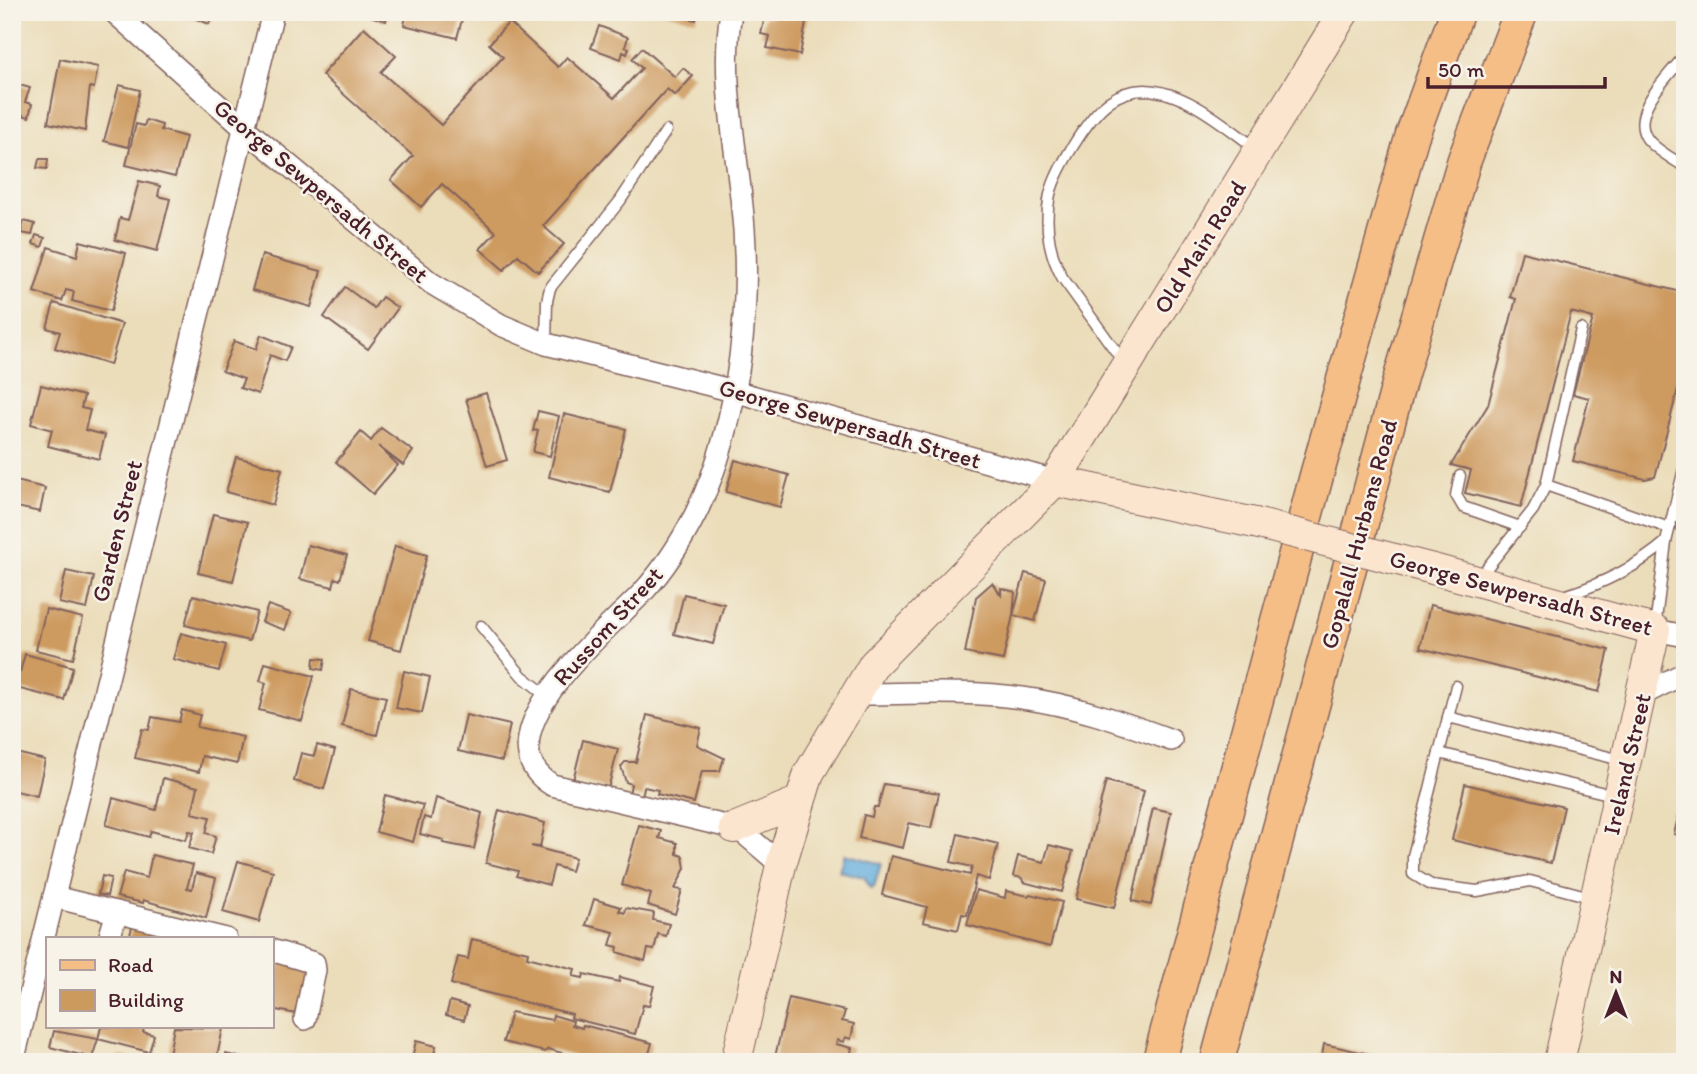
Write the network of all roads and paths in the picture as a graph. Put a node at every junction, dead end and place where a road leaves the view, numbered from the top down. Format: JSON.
{"nodes":[{"id":1,"x":114,"y":12,"type":"edge"},
{"id":2,"x":273,"y":12,"type":"edge"},
{"id":3,"x":731,"y":12,"type":"edge"},
{"id":4,"x":1344,"y":12,"type":"edge"},
{"id":5,"x":1457,"y":12,"type":"edge"},
{"id":6,"x":1521,"y":12,"type":"edge"},
{"id":7,"x":1685,"y":55,"type":"edge"},
{"id":8,"x":244,"y":128,"type":"junction"},
{"id":9,"x":666,"y":131,"type":"dead end"},
{"id":10,"x":1260,"y":150,"type":"junction"},
{"id":11,"x":1685,"y":167,"type":"edge"},
{"id":12,"x":1581,"y":329,"type":"dead end"},
{"id":13,"x":546,"y":344,"type":"junction"},
{"id":14,"x":1127,"y":366,"type":"junction"},
{"id":15,"x":734,"y":391,"type":"junction"},
{"id":16,"x":1685,"y":465,"type":"edge"},
{"id":17,"x":1460,"y":476,"type":"dead end"},
{"id":18,"x":1055,"y":481,"type":"junction"},
{"id":19,"x":1546,"y":485,"type":"junction"},
{"id":20,"x":1520,"y":527,"type":"junction"},
{"id":21,"x":1670,"y":528,"type":"junction"},
{"id":22,"x":1666,"y":542,"type":"junction"},
{"id":23,"x":1476,"y":581,"type":"junction"},
{"id":24,"x":1548,"y":601,"type":"junction"},
{"id":25,"x":481,"y":626,"type":"dead end"},
{"id":26,"x":1655,"y":630,"type":"junction"},
{"id":27,"x":1685,"y":636,"type":"edge"},
{"id":28,"x":1685,"y":673,"type":"edge"},
{"id":29,"x":1455,"y":686,"type":"dead end"},
{"id":30,"x":545,"y":694,"type":"junction"},
{"id":31,"x":856,"y":694,"type":"junction"},
{"id":32,"x":1643,"y":694,"type":"junction"},
{"id":33,"x":1448,"y":717,"type":"junction"},
{"id":34,"x":1171,"y":740,"type":"dead end"},
{"id":35,"x":1439,"y":752,"type":"junction"},
{"id":36,"x":1627,"y":762,"type":"junction"},
{"id":37,"x":1620,"y":796,"type":"junction"},
{"id":38,"x":800,"y":801,"type":"junction"},
{"id":39,"x":734,"y":828,"type":"junction"},
{"id":40,"x":780,"y":865,"type":"junction"},
{"id":41,"x":54,"y":897,"type":"junction"},
{"id":42,"x":1596,"y":898,"type":"junction"},
{"id":43,"x":117,"y":912,"type":"junction"},
{"id":44,"x":196,"y":936,"type":"edge"},
{"id":45,"x":110,"y":937,"type":"edge"},
{"id":46,"x":273,"y":951,"type":"edge"},
{"id":47,"x":306,"y":1019,"type":"dead end"},
{"id":48,"x":14,"y":1052,"type":"edge"},
{"id":49,"x":736,"y":1062,"type":"edge"},
{"id":50,"x":1159,"y":1062,"type":"edge"},
{"id":51,"x":1217,"y":1062,"type":"edge"},
{"id":52,"x":1559,"y":1062,"type":"edge"}],
"edges":[{"from":1,"to":8,"type":"street","name":"George Sewpersadh Street"},
{"from":2,"to":8,"type":"street","name":"Garden Street"},
{"from":3,"to":15,"type":"street","name":"Russom Street"},
{"from":4,"to":10,"type":"street","name":"Old Main Road"},
{"from":5,"to":50,"type":"main road"},
{"from":6,"to":51,"type":"main road","name":"Gopalall Hurbans Road"},
{"from":7,"to":11,"type":"lane"},
{"from":8,"to":13,"type":"street","name":"George Sewpersadh Street"},
{"from":8,"to":41,"type":"street","name":"Garden Street"},
{"from":9,"to":13,"type":"lane"},
{"from":10,"to":14,"type":"street","name":"Old Main Road"},
{"from":10,"to":14,"type":"lane"},
{"from":12,"to":19,"type":"lane"},
{"from":13,"to":15,"type":"street","name":"George Sewpersadh Street"},
{"from":14,"to":18,"type":"street","name":"Old Main Road"},
{"from":15,"to":18,"type":"street","name":"George Sewpersadh Street"},
{"from":15,"to":30,"type":"street","name":"Russom Street"},
{"from":16,"to":21,"type":"lane","name":"Ireland Street"},
{"from":17,"to":20,"type":"lane"},
{"from":18,"to":23,"type":"street","name":"George Sewpersadh Street","bridge":true},
{"from":18,"to":31,"type":"street"},
{"from":19,"to":20,"type":"lane"},
{"from":19,"to":21,"type":"lane"},
{"from":20,"to":23,"type":"lane"},
{"from":21,"to":22,"type":"lane","name":"Ireland Street"},
{"from":22,"to":24,"type":"lane"},
{"from":22,"to":26,"type":"lane","name":"Ireland Street"},
{"from":23,"to":24,"type":"street","name":"George Sewpersadh Street"},
{"from":24,"to":26,"type":"street","name":"George Sewpersadh Street"},
{"from":25,"to":30,"type":"lane"},
{"from":26,"to":27,"type":"street","name":"George Sewpersadh Street"},
{"from":26,"to":32,"type":"street","name":"Ireland Street"},
{"from":28,"to":32,"type":"street"},
{"from":29,"to":33,"type":"lane"},
{"from":30,"to":39,"type":"street","name":"Russom Street"},
{"from":31,"to":34,"type":"street"},
{"from":31,"to":38,"type":"street"},
{"from":32,"to":36,"type":"street","name":"Ireland Street"},
{"from":33,"to":35,"type":"lane"},
{"from":33,"to":36,"type":"lane"},
{"from":35,"to":37,"type":"lane"},
{"from":35,"to":42,"type":"lane"},
{"from":36,"to":37,"type":"street","name":"Ireland Street"},
{"from":37,"to":42,"type":"street","name":"Ireland Street"},
{"from":38,"to":39,"type":"street"},
{"from":38,"to":40,"type":"street"},
{"from":39,"to":40,"type":"street","name":"Russom Street"},
{"from":40,"to":49,"type":"street"},
{"from":41,"to":43,"type":"street"},
{"from":41,"to":48,"type":"street","name":"Garden Street"},
{"from":42,"to":52,"type":"street","name":"Ireland Street"},
{"from":43,"to":44,"type":"street"},
{"from":43,"to":45,"type":"street"},
{"from":46,"to":47,"type":"street"}]}
